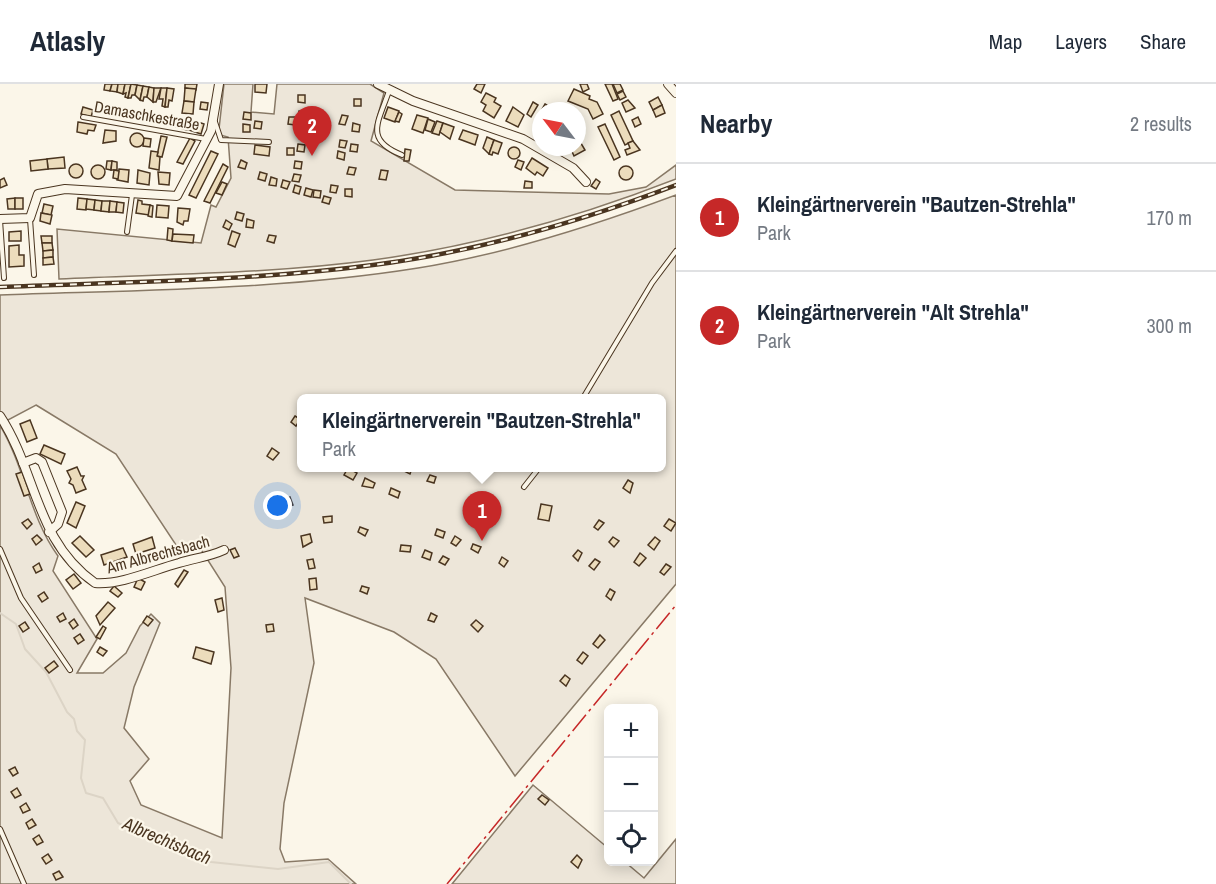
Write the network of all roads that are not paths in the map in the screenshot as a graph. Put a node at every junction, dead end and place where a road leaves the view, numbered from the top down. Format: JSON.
{"nodes":[{"id":1,"x":219,"y":84,"type":"edge"},
{"id":2,"x":378,"y":84,"type":"edge"},
{"id":3,"x":668,"y":84,"type":"edge"},
{"id":4,"x":389,"y":91,"type":"junction"},
{"id":5,"x":676,"y":93,"type":"edge"},
{"id":6,"x":83,"y":117,"type":"dead end"},
{"id":7,"x":215,"y":118,"type":"junction"},
{"id":8,"x":206,"y":139,"type":"junction"},
{"id":9,"x":269,"y":142,"type":"dead end"},
{"id":10,"x":402,"y":156,"type":"dead end"},
{"id":11,"x":586,"y":182,"type":"dead end"},
{"id":12,"x":132,"y":194,"type":"junction"},
{"id":13,"x":30,"y":218,"type":"junction"},
{"id":14,"x":0,"y":219,"type":"edge"},
{"id":15,"x":128,"y":232,"type":"dead end"},
{"id":16,"x":676,"y":252,"type":"edge"},
{"id":17,"x":34,"y":275,"type":"dead end"},
{"id":18,"x":4,"y":278,"type":"dead end"},
{"id":19,"x":586,"y":394,"type":"edge"},
{"id":20,"x":0,"y":416,"type":"edge"},
{"id":21,"x":23,"y":463,"type":"junction"},
{"id":22,"x":536,"y":472,"type":"edge"},
{"id":23,"x":524,"y":487,"type":"dead end"},
{"id":24,"x":49,"y":532,"type":"junction"},
{"id":25,"x":0,"y":549,"type":"edge"},
{"id":26,"x":224,"y":550,"type":"dead end"},
{"id":27,"x":70,"y":670,"type":"dead end"},
{"id":28,"x":0,"y":829,"type":"edge"},
{"id":29,"x":24,"y":884,"type":"edge"}],
"edges":[{"from":1,"to":7,"type":"street","name":"Damaschkestraße"},
{"from":2,"to":4,"type":"street"},
{"from":3,"to":5,"type":"street"},
{"from":4,"to":10,"type":"lane"},
{"from":4,"to":11,"type":"street"},
{"from":6,"to":8,"type":"lane","name":"Damaschkestraße"},
{"from":7,"to":8,"type":"street","name":"Damaschkestraße"},
{"from":7,"to":9,"type":"lane"},
{"from":8,"to":12,"type":"street","name":"Damaschkestraße"},
{"from":12,"to":13,"type":"street","name":"Damaschkestraße"},
{"from":12,"to":15,"type":"lane"},
{"from":13,"to":14,"type":"street"},
{"from":13,"to":17,"type":"lane"},
{"from":14,"to":18,"type":"lane"},
{"from":16,"to":19,"type":"lane"},
{"from":20,"to":21,"type":"street","name":"Am Albrechtsbach"},
{"from":21,"to":24,"type":"street","name":"Am Albrechtsbach"},
{"from":21,"to":24,"type":"street"},
{"from":22,"to":23,"type":"lane"},
{"from":24,"to":26,"type":"street","name":"Am Albrechtsbach"},
{"from":25,"to":27,"type":"lane"},
{"from":28,"to":29,"type":"lane"}]}
